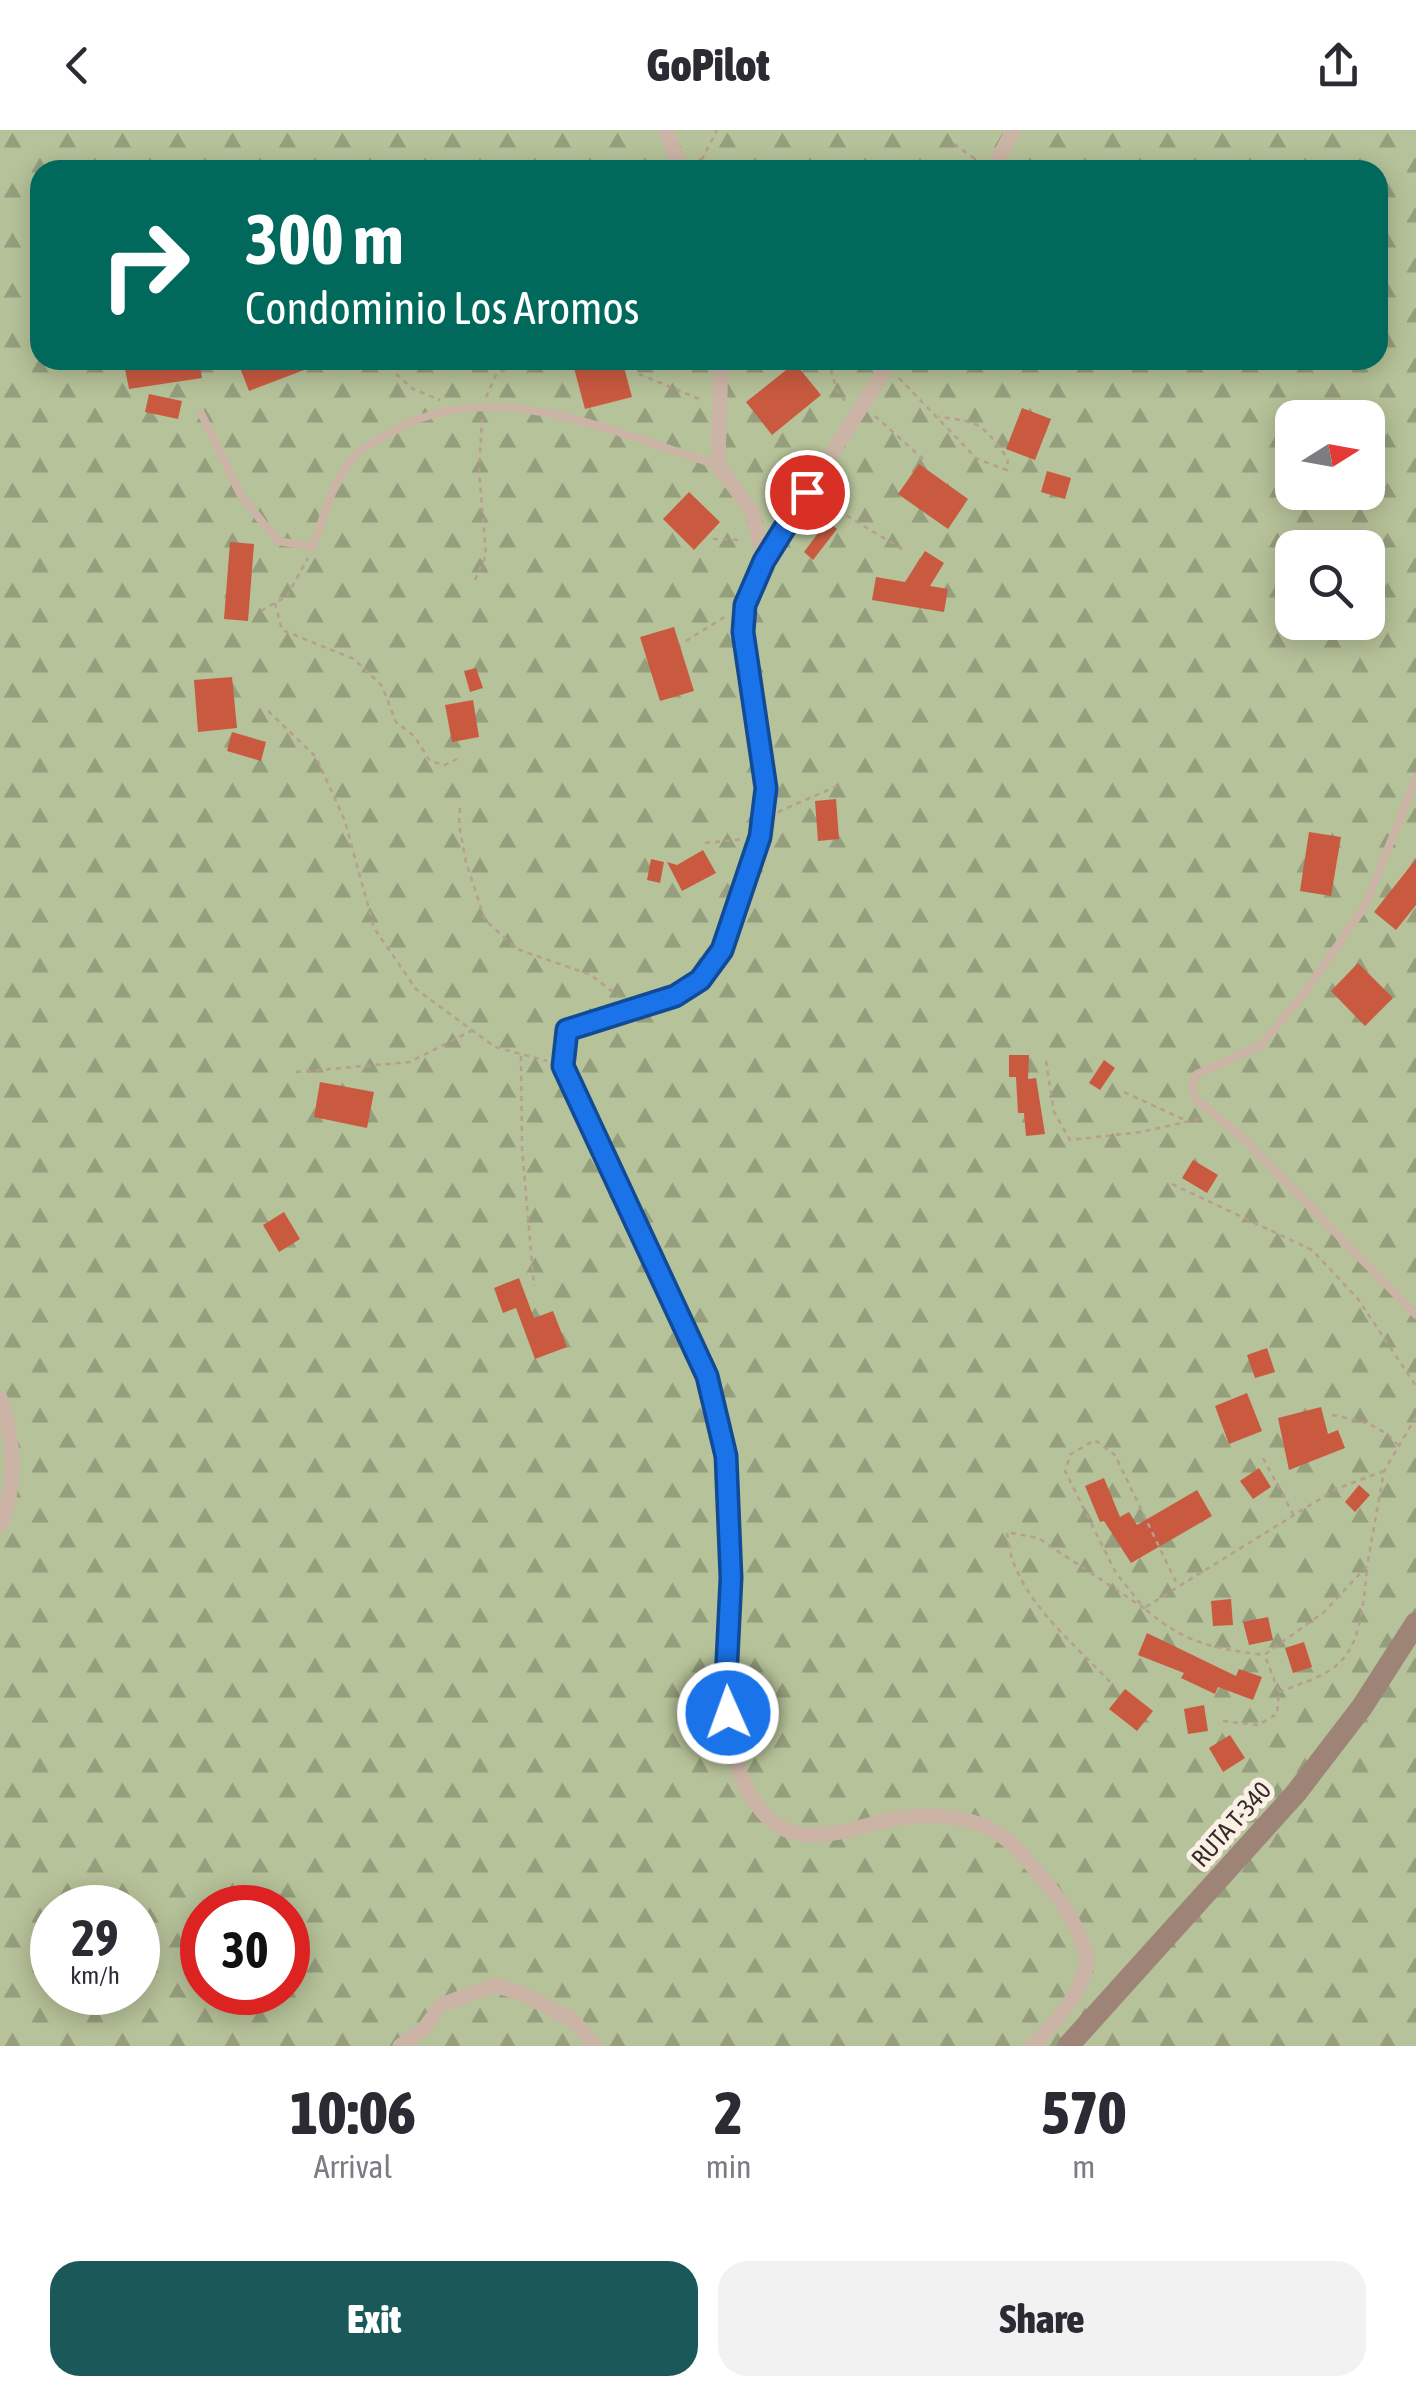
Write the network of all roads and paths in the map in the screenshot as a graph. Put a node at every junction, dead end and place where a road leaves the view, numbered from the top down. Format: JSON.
{"nodes":[{"id":1,"x":665,"y":130,"type":"edge"},
{"id":2,"x":717,"y":130,"type":"edge"},
{"id":3,"x":1013,"y":130,"type":"edge"},
{"id":4,"x":954,"y":144,"type":"dead end"},
{"id":5,"x":678,"y":160,"type":"edge"},
{"id":6,"x":701,"y":160,"type":"edge"},
{"id":7,"x":977,"y":160,"type":"edge"},
{"id":8,"x":997,"y":160,"type":"edge"},
{"id":9,"x":506,"y":370,"type":"edge"},
{"id":10,"x":721,"y":370,"type":"edge"},
{"id":11,"x":831,"y":370,"type":"edge"},
{"id":12,"x":885,"y":370,"type":"edge"},
{"id":13,"x":895,"y":370,"type":"edge"},
{"id":14,"x":396,"y":374,"type":"dead end"},
{"id":15,"x":638,"y":374,"type":"dead end"},
{"id":16,"x":465,"y":407,"type":"junction"},
{"id":17,"x":720,"y":407,"type":"junction"},
{"id":18,"x":483,"y":408,"type":"junction"},
{"id":19,"x":859,"y":410,"type":"junction"},
{"id":20,"x":201,"y":414,"type":"dead end"},
{"id":21,"x":939,"y":417,"type":"junction"},
{"id":22,"x":923,"y":458,"type":"dead end"},
{"id":23,"x":718,"y":465,"type":"junction"},
{"id":24,"x":807,"y":492,"type":"junction"},
{"id":25,"x":714,"y":539,"type":"dead end"},
{"id":26,"x":759,"y":540,"type":"junction"},
{"id":27,"x":313,"y":548,"type":"junction"},
{"id":28,"x":905,"y":551,"type":"dead end"},
{"id":29,"x":764,"y":561,"type":"junction"},
{"id":30,"x":475,"y":580,"type":"dead end"},
{"id":31,"x":275,"y":603,"type":"junction"},
{"id":32,"x":745,"y":605,"type":"junction"},
{"id":33,"x":261,"y":610,"type":"dead end"},
{"id":34,"x":686,"y":641,"type":"dead end"},
{"id":35,"x":268,"y":711,"type":"dead end"},
{"id":36,"x":457,"y":759,"type":"dead end"},
{"id":37,"x":1416,"y":778,"type":"edge"},
{"id":38,"x":838,"y":786,"type":"dead end"},
{"id":39,"x":460,"y":808,"type":"dead end"},
{"id":40,"x":762,"y":818,"type":"junction"},
{"id":41,"x":760,"y":837,"type":"junction"},
{"id":42,"x":705,"y":843,"type":"dead end"},
{"id":43,"x":636,"y":1008,"type":"junction"},
{"id":44,"x":473,"y":1030,"type":"junction"},
{"id":45,"x":521,"y":1054,"type":"junction"},
{"id":46,"x":1046,"y":1061,"type":"dead end"},
{"id":47,"x":563,"y":1066,"type":"junction"},
{"id":48,"x":296,"y":1072,"type":"dead end"},
{"id":49,"x":1124,"y":1092,"type":"dead end"},
{"id":50,"x":1215,"y":1116,"type":"junction"},
{"id":51,"x":1188,"y":1122,"type":"junction"},
{"id":52,"x":1172,"y":1184,"type":"dead end"},
{"id":53,"x":534,"y":1286,"type":"dead end"},
{"id":54,"x":1416,"y":1314,"type":"edge"},
{"id":55,"x":1416,"y":1386,"type":"edge"},
{"id":56,"x":0,"y":1398,"type":"edge"},
{"id":57,"x":1332,"y":1414,"type":"dead end"},
{"id":58,"x":1416,"y":1417,"type":"edge"},
{"id":59,"x":1399,"y":1446,"type":"junction"},
{"id":60,"x":1263,"y":1458,"type":"dead end"},
{"id":61,"x":1384,"y":1471,"type":"junction"},
{"id":62,"x":1293,"y":1516,"type":"junction"},
{"id":63,"x":0,"y":1526,"type":"edge"},
{"id":64,"x":1367,"y":1566,"type":"junction"},
{"id":65,"x":1178,"y":1586,"type":"junction"},
{"id":66,"x":1144,"y":1608,"type":"junction"},
{"id":67,"x":1416,"y":1623,"type":"edge"},
{"id":68,"x":1264,"y":1655,"type":"junction"},
{"id":69,"x":1110,"y":1682,"type":"dead end"},
{"id":70,"x":1280,"y":1692,"type":"junction"},
{"id":71,"x":1223,"y":1721,"type":"dead end"},
{"id":72,"x":400,"y":2046,"type":"edge"},
{"id":73,"x":594,"y":2046,"type":"edge"},
{"id":74,"x":1032,"y":2046,"type":"edge"},
{"id":75,"x":1068,"y":2046,"type":"edge"}],
"edges":[{"from":1,"to":5,"type":"street"},
{"from":2,"to":6,"type":"path"},
{"from":3,"to":8,"type":"street"},
{"from":4,"to":7,"type":"path"},
{"from":9,"to":18,"type":"path"},
{"from":10,"to":17,"type":"street"},
{"from":11,"to":19,"type":"path"},
{"from":12,"to":19,"type":"street"},
{"from":13,"to":21,"type":"path"},
{"from":14,"to":16,"type":"path"},
{"from":15,"to":17,"type":"path"},
{"from":16,"to":18,"type":"lane"},
{"from":16,"to":27,"type":"lane"},
{"from":17,"to":23,"type":"street"},
{"from":18,"to":23,"type":"lane"},
{"from":18,"to":30,"type":"path"},
{"from":19,"to":22,"type":"path"},
{"from":19,"to":24,"type":"street"},
{"from":20,"to":27,"type":"lane"},
{"from":21,"to":21,"type":"path"},
{"from":23,"to":26,"type":"street"},
{"from":24,"to":28,"type":"path"},
{"from":24,"to":29,"type":"street"},
{"from":25,"to":26,"type":"path"},
{"from":26,"to":29,"type":"street"},
{"from":27,"to":31,"type":"path"},
{"from":29,"to":32,"type":"street"},
{"from":31,"to":33,"type":"path"},
{"from":31,"to":36,"type":"path"},
{"from":32,"to":34,"type":"path"},
{"from":32,"to":40,"type":"street"},
{"from":35,"to":44,"type":"path"},
{"from":37,"to":50,"type":"lane"},
{"from":38,"to":40,"type":"path"},
{"from":39,"to":43,"type":"path"},
{"from":40,"to":41,"type":"street"},
{"from":41,"to":42,"type":"path"},
{"from":41,"to":43,"type":"street"},
{"from":43,"to":47,"type":"street"},
{"from":44,"to":45,"type":"path"},
{"from":44,"to":48,"type":"path"},
{"from":45,"to":47,"type":"path"},
{"from":45,"to":53,"type":"path"},
{"from":46,"to":51,"type":"path"},
{"from":47,"to":74,"type":"street"},
{"from":49,"to":51,"type":"path"},
{"from":50,"to":51,"type":"path"},
{"from":50,"to":54,"type":"lane"},
{"from":52,"to":55,"type":"path"},
{"from":56,"to":63,"type":"street"},
{"from":57,"to":59,"type":"path"},
{"from":58,"to":59,"type":"path"},
{"from":59,"to":61,"type":"path"},
{"from":60,"to":62,"type":"path"},
{"from":61,"to":62,"type":"path"},
{"from":61,"to":64,"type":"path"},
{"from":62,"to":65,"type":"path"},
{"from":64,"to":68,"type":"path"},
{"from":64,"to":70,"type":"path"},
{"from":65,"to":66,"type":"path"},
{"from":65,"to":66,"type":"path"},
{"from":66,"to":68,"type":"path"},
{"from":66,"to":69,"type":"path"},
{"from":67,"to":75,"type":"street","name":"RUTA T-340"},
{"from":68,"to":70,"type":"path"},
{"from":70,"to":71,"type":"path"},
{"from":72,"to":73,"type":"street"}]}
